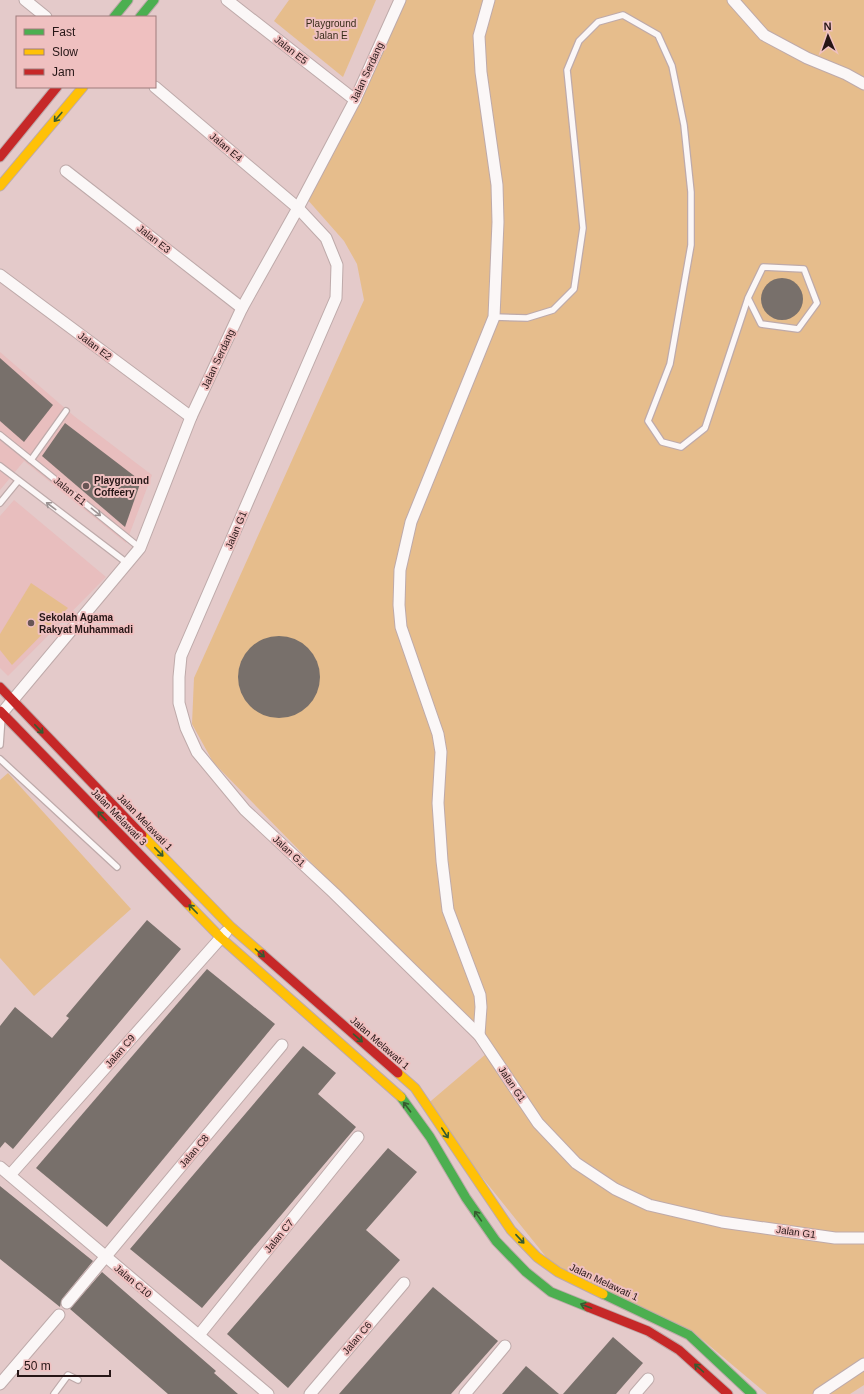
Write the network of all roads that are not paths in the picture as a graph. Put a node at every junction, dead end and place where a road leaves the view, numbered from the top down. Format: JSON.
{"nodes":[{"id":1,"x":25,"y":0,"type":"edge"},
{"id":2,"x":128,"y":0,"type":"edge"},
{"id":3,"x":154,"y":0,"type":"edge"},
{"id":4,"x":227,"y":0,"type":"edge"},
{"id":5,"x":400,"y":0,"type":"edge"},
{"id":6,"x":488,"y":0,"type":"edge"},
{"id":7,"x":733,"y":0,"type":"edge"},
{"id":8,"x":45,"y":16,"type":"edge"},
{"id":9,"x":115,"y":16,"type":"edge"},
{"id":10,"x":141,"y":16,"type":"edge"},
{"id":11,"x":864,"y":84,"type":"edge"},
{"id":12,"x":56,"y":88,"type":"edge"},
{"id":13,"x":81,"y":88,"type":"edge"},
{"id":14,"x":156,"y":88,"type":"edge"},
{"id":15,"x":355,"y":100,"type":"junction"},
{"id":16,"x":0,"y":157,"type":"edge"},
{"id":17,"x":66,"y":171,"type":"dead end"},
{"id":18,"x":0,"y":186,"type":"edge"},
{"id":19,"x":298,"y":208,"type":"junction"},
{"id":20,"x":0,"y":275,"type":"edge"},
{"id":21,"x":748,"y":298,"type":"junction"},
{"id":22,"x":242,"y":308,"type":"junction"},
{"id":23,"x":494,"y":316,"type":"junction"},
{"id":24,"x":66,"y":411,"type":"dead end"},
{"id":25,"x":191,"y":417,"type":"junction"},
{"id":26,"x":0,"y":434,"type":"edge"},
{"id":27,"x":31,"y":460,"type":"junction"},
{"id":28,"x":0,"y":466,"type":"edge"},
{"id":29,"x":18,"y":481,"type":"junction"},
{"id":30,"x":0,"y":502,"type":"edge"},
{"id":31,"x":140,"y":548,"type":"junction"},
{"id":32,"x":127,"y":563,"type":"junction"},
{"id":33,"x":0,"y":687,"type":"edge"},
{"id":34,"x":12,"y":701,"type":"junction"},
{"id":35,"x":1,"y":712,"type":"edge"},
{"id":36,"x":0,"y":745,"type":"edge"},
{"id":37,"x":0,"y":759,"type":"edge"},
{"id":38,"x":117,"y":867,"type":"dead end"},
{"id":39,"x":231,"y":927,"type":"junction"},
{"id":40,"x":220,"y":937,"type":"junction"},
{"id":41,"x":479,"y":1035,"type":"junction"},
{"id":42,"x":282,"y":1045,"type":"dead end"},
{"id":43,"x":358,"y":1137,"type":"dead end"},
{"id":44,"x":0,"y":1167,"type":"edge"},
{"id":45,"x":10,"y":1175,"type":"junction"},
{"id":46,"x":864,"y":1238,"type":"edge"},
{"id":47,"x":106,"y":1258,"type":"junction"},
{"id":48,"x":404,"y":1283,"type":"dead end"},
{"id":49,"x":67,"y":1303,"type":"dead end"},
{"id":50,"x":59,"y":1315,"type":"dead end"},
{"id":51,"x":199,"y":1336,"type":"junction"},
{"id":52,"x":505,"y":1346,"type":"dead end"},
{"id":53,"x":864,"y":1364,"type":"edge"},
{"id":54,"x":648,"y":1379,"type":"dead end"},
{"id":55,"x":78,"y":1380,"type":"dead end"},
{"id":56,"x":0,"y":1384,"type":"edge"},
{"id":57,"x":54,"y":1394,"type":"edge"},
{"id":58,"x":268,"y":1394,"type":"edge"},
{"id":59,"x":310,"y":1394,"type":"edge"},
{"id":60,"x":466,"y":1394,"type":"edge"},
{"id":61,"x":634,"y":1394,"type":"edge"},
{"id":62,"x":728,"y":1394,"type":"edge"},
{"id":63,"x":752,"y":1394,"type":"edge"},
{"id":64,"x":819,"y":1394,"type":"edge"}],
"edges":[{"from":1,"to":8,"type":"street"},
{"from":2,"to":9,"type":"street"},
{"from":3,"to":10,"type":"street"},
{"from":4,"to":15,"type":"street","name":"Jalan E5"},
{"from":5,"to":15,"type":"street","name":"Jalan Serdang"},
{"from":6,"to":23,"type":"street"},
{"from":7,"to":11,"type":"street"},
{"from":12,"to":16,"type":"street"},
{"from":13,"to":18,"type":"street","one_way":true},
{"from":14,"to":19,"type":"street","name":"Jalan E4"},
{"from":15,"to":19,"type":"street","name":"Jalan Serdang"},
{"from":17,"to":22,"type":"street","name":"Jalan E3"},
{"from":19,"to":22,"type":"street","name":"Jalan Serdang"},
{"from":19,"to":41,"type":"street","name":"Jalan G1"},
{"from":20,"to":25,"type":"street","name":"Jalan E2"},
{"from":21,"to":21,"type":"lane"},
{"from":21,"to":23,"type":"lane"},
{"from":22,"to":25,"type":"street","name":"Jalan Serdang"},
{"from":23,"to":41,"type":"street"},
{"from":24,"to":27,"type":"lane"},
{"from":25,"to":31,"type":"street","name":"Jalan Serdang"},
{"from":26,"to":27,"type":"lane","name":"Jalan E1"},
{"from":27,"to":31,"type":"lane","name":"Jalan E1","one_way":true},
{"from":28,"to":29,"type":"lane"},
{"from":29,"to":30,"type":"lane"},
{"from":32,"to":29,"type":"lane","one_way":true},
{"from":31,"to":32,"type":"street","name":"Jalan Serdang"},
{"from":32,"to":34,"type":"street","name":"Jalan Serdang"},
{"from":33,"to":34,"type":"street","name":"Jalan Melawati 1"},
{"from":34,"to":35,"type":"street","name":"Jalan Serdang"},
{"from":34,"to":39,"type":"street","name":"Jalan Melawati 1","one_way":true},
{"from":35,"to":36,"type":"lane"},
{"from":40,"to":35,"type":"street","name":"Jalan Melawati 3","one_way":true},
{"from":37,"to":38,"type":"lane"},
{"from":39,"to":40,"type":"street","name":"Jalan C9"},
{"from":39,"to":63,"type":"street","name":"Jalan Melawati 1","one_way":true},
{"from":40,"to":45,"type":"street","name":"Jalan C9"},
{"from":62,"to":40,"type":"street","one_way":true},
{"from":41,"to":46,"type":"street","name":"Jalan G1"},
{"from":42,"to":47,"type":"street","name":"Jalan C8"},
{"from":43,"to":51,"type":"street","name":"Jalan C7"},
{"from":44,"to":45,"type":"street","name":"Jalan C10"},
{"from":45,"to":47,"type":"street","name":"Jalan C10"},
{"from":47,"to":49,"type":"street","name":"Jalan C8"},
{"from":47,"to":51,"type":"street","name":"Jalan C10"},
{"from":48,"to":59,"type":"street","name":"Jalan C6"},
{"from":50,"to":56,"type":"street"},
{"from":51,"to":58,"type":"street","name":"Jalan C10"},
{"from":52,"to":60,"type":"street"},
{"from":53,"to":64,"type":"street"},
{"from":54,"to":61,"type":"street"},
{"from":55,"to":57,"type":"lane"}]}
